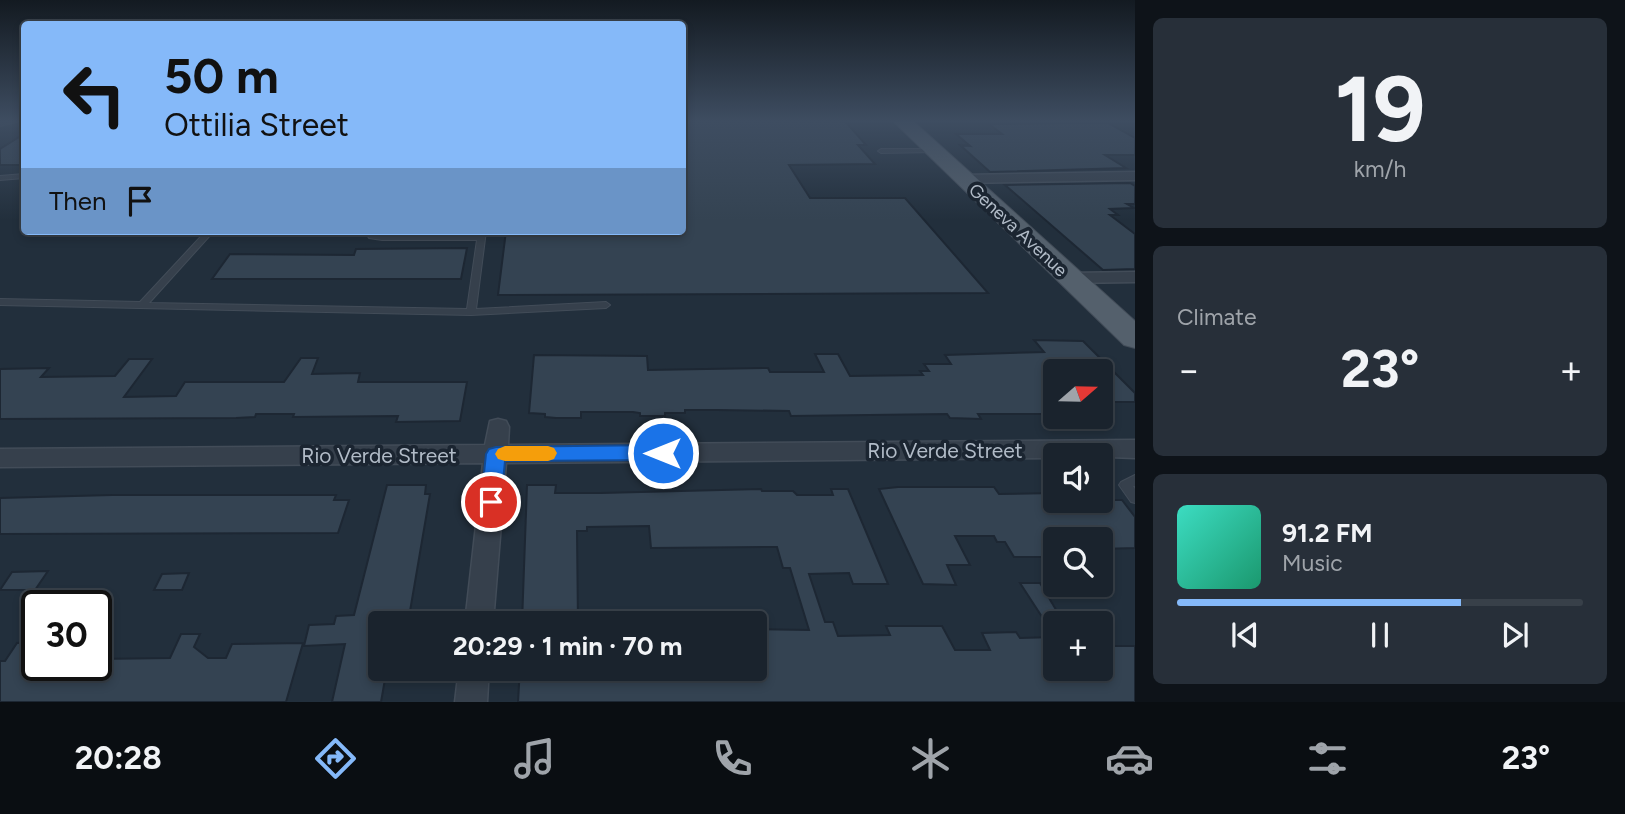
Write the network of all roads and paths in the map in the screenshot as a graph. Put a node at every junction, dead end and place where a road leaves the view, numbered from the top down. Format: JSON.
{"nodes":[{"id":1,"x":937,"y":154,"type":"edge"},
{"id":2,"x":21,"y":176,"type":"edge"},
{"id":3,"x":1135,"y":176,"type":"edge"},
{"id":4,"x":0,"y":178,"type":"edge"},
{"id":5,"x":964,"y":179,"type":"junction"},
{"id":6,"x":206,"y":235,"type":"edge"},
{"id":7,"x":372,"y":235,"type":"edge"},
{"id":8,"x":461,"y":235,"type":"edge"},
{"id":9,"x":481,"y":235,"type":"edge"},
{"id":10,"x":1135,"y":277,"type":"edge"},
{"id":11,"x":1070,"y":278,"type":"junction"},
{"id":12,"x":0,"y":302,"type":"edge"},
{"id":13,"x":142,"y":305,"type":"junction"},
{"id":14,"x":606,"y":305,"type":"dead end"},
{"id":15,"x":471,"y":312,"type":"junction"},
{"id":16,"x":1135,"y":338,"type":"edge"},
{"id":17,"x":499,"y":427,"type":"dead end"},
{"id":18,"x":1135,"y":449,"type":"edge"},
{"id":19,"x":496,"y":454,"type":"junction"},
{"id":20,"x":0,"y":458,"type":"edge"},
{"id":21,"x":1135,"y":480,"type":"edge"},
{"id":22,"x":1135,"y":498,"type":"edge"},
{"id":23,"x":480,"y":611,"type":"edge"},
{"id":24,"x":473,"y":681,"type":"edge"},
{"id":25,"x":471,"y":702,"type":"edge"}],
"edges":[{"from":1,"to":5,"type":"main road","name":"Geneva Avenue"},
{"from":2,"to":4,"type":"lane"},
{"from":3,"to":5,"type":"street"},
{"from":5,"to":11,"type":"main road","name":"Geneva Avenue"},
{"from":6,"to":13,"type":"lane"},
{"from":7,"to":8,"type":"lane"},
{"from":9,"to":15,"type":"lane"},
{"from":10,"to":11,"type":"street"},
{"from":11,"to":16,"type":"main road","name":"Geneva Avenue"},
{"from":12,"to":13,"type":"lane"},
{"from":13,"to":15,"type":"lane"},
{"from":14,"to":15,"type":"lane"},
{"from":17,"to":19,"type":"street"},
{"from":18,"to":19,"type":"street","name":"Rio Verde Street"},
{"from":19,"to":20,"type":"street","name":"Rio Verde Street"},
{"from":19,"to":23,"type":"street"},
{"from":21,"to":22,"type":"lane"},
{"from":24,"to":25,"type":"street"}]}
